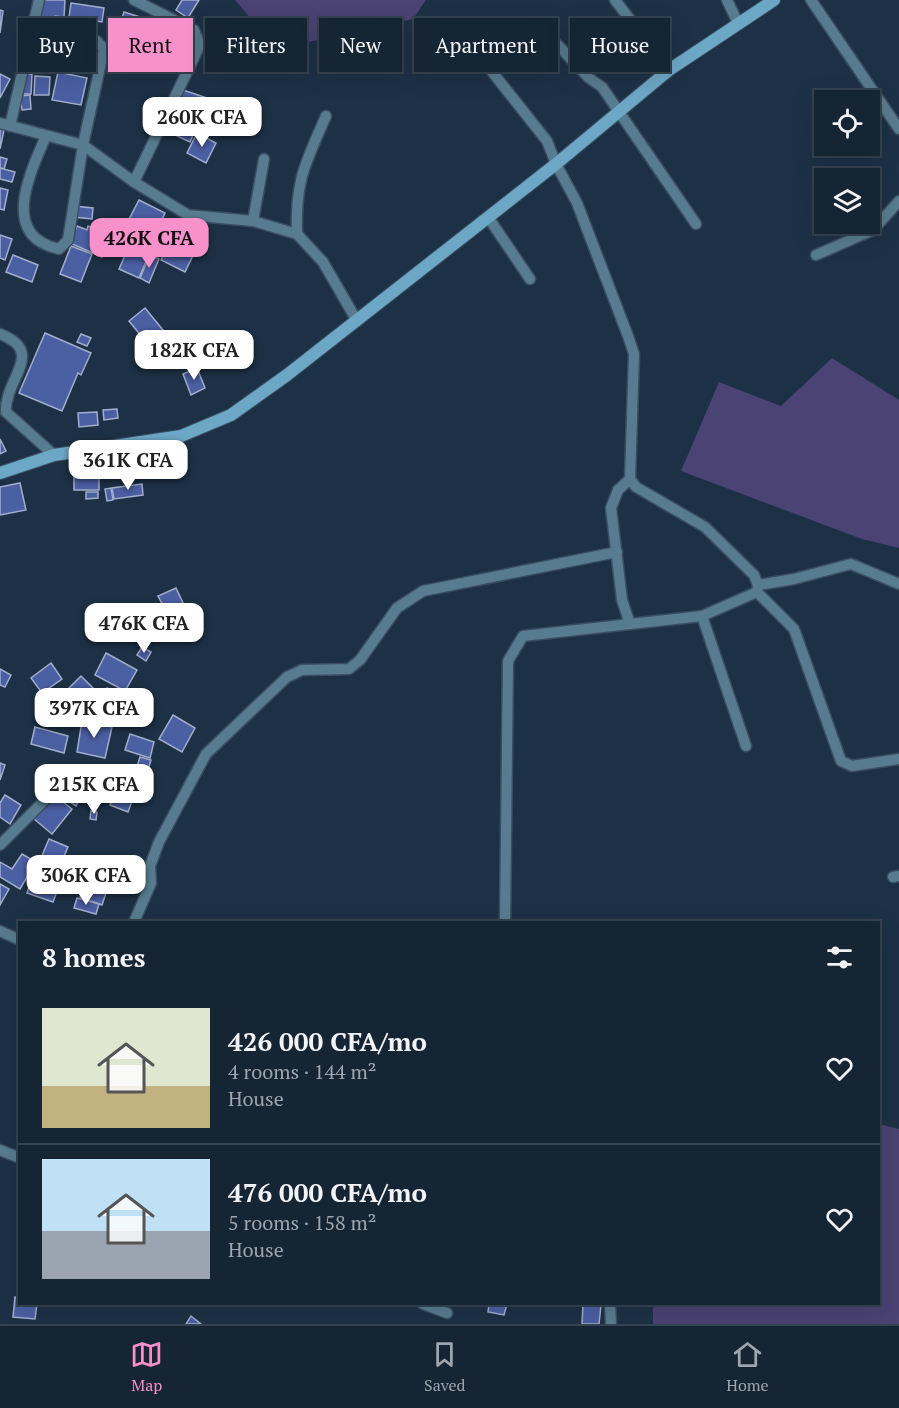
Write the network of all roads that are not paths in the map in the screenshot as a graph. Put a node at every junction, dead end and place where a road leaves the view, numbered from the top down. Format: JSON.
{"nodes":[{"id":1,"x":39,"y":0,"type":"edge"},
{"id":2,"x":134,"y":0,"type":"edge"},
{"id":3,"x":615,"y":0,"type":"edge"},
{"id":4,"x":727,"y":0,"type":"edge"},
{"id":5,"x":774,"y":0,"type":"edge"},
{"id":6,"x":811,"y":0,"type":"edge"},
{"id":7,"x":35,"y":18,"type":"edge"},
{"id":8,"x":629,"y":18,"type":"edge"},
{"id":9,"x":738,"y":23,"type":"junction"},
{"id":10,"x":96,"y":41,"type":"edge"},
{"id":11,"x":558,"y":44,"type":"edge"},
{"id":12,"x":670,"y":69,"type":"edge"},
{"id":13,"x":20,"y":72,"type":"edge"},
{"id":14,"x":493,"y":72,"type":"edge"},
{"id":15,"x":667,"y":72,"type":"edge"},
{"id":16,"x":618,"y":114,"type":"junction"},
{"id":17,"x":326,"y":116,"type":"dead end"},
{"id":18,"x":5,"y":124,"type":"edge"},
{"id":19,"x":899,"y":129,"type":"edge"},
{"id":20,"x":46,"y":136,"type":"junction"},
{"id":21,"x":83,"y":145,"type":"junction"},
{"id":22,"x":264,"y":159,"type":"dead end"},
{"id":23,"x":556,"y":164,"type":"junction"},
{"id":24,"x":134,"y":182,"type":"junction"},
{"id":25,"x":899,"y":201,"type":"edge"},
{"id":26,"x":488,"y":217,"type":"junction"},
{"id":27,"x":253,"y":221,"type":"junction"},
{"id":28,"x":696,"y":224,"type":"dead end"},
{"id":29,"x":297,"y":234,"type":"junction"},
{"id":30,"x":816,"y":255,"type":"dead end"},
{"id":31,"x":530,"y":279,"type":"dead end"},
{"id":32,"x":357,"y":321,"type":"junction"},
{"id":33,"x":0,"y":334,"type":"edge"},
{"id":34,"x":54,"y":455,"type":"junction"},
{"id":35,"x":0,"y":473,"type":"edge"},
{"id":36,"x":630,"y":479,"type":"junction"},
{"id":37,"x":617,"y":552,"type":"junction"},
{"id":38,"x":899,"y":584,"type":"edge"},
{"id":39,"x":758,"y":588,"type":"junction"},
{"id":40,"x":702,"y":616,"type":"junction"},
{"id":41,"x":630,"y":624,"type":"junction"},
{"id":42,"x":746,"y":746,"type":"dead end"},
{"id":43,"x":899,"y":759,"type":"edge"},
{"id":44,"x":69,"y":776,"type":"dead end"},
{"id":45,"x":0,"y":845,"type":"edge"},
{"id":46,"x":134,"y":921,"type":"edge"},
{"id":47,"x":505,"y":921,"type":"edge"},
{"id":48,"x":0,"y":931,"type":"edge"},
{"id":49,"x":18,"y":939,"type":"edge"},
{"id":50,"x":0,"y":1150,"type":"edge"},
{"id":51,"x":18,"y":1157,"type":"edge"},
{"id":52,"x":426,"y":1305,"type":"edge"},
{"id":53,"x":610,"y":1305,"type":"edge"},
{"id":54,"x":447,"y":1313,"type":"dead end"},
{"id":55,"x":611,"y":1324,"type":"edge"}],
"edges":[{"from":1,"to":7,"type":"street"},
{"from":2,"to":24,"type":"street"},
{"from":3,"to":8,"type":"street"},
{"from":4,"to":9,"type":"street"},
{"from":5,"to":9,"type":"street"},
{"from":6,"to":19,"type":"street"},
{"from":9,"to":12,"type":"street"},
{"from":10,"to":21,"type":"street"},
{"from":11,"to":16,"type":"street"},
{"from":13,"to":18,"type":"street"},
{"from":14,"to":23,"type":"street"},
{"from":15,"to":16,"type":"street"},
{"from":16,"to":23,"type":"street"},
{"from":16,"to":28,"type":"street"},
{"from":17,"to":29,"type":"street"},
{"from":18,"to":20,"type":"street"},
{"from":20,"to":21,"type":"street"},
{"from":20,"to":21,"type":"street"},
{"from":21,"to":24,"type":"street"},
{"from":22,"to":27,"type":"street"},
{"from":23,"to":26,"type":"street"},
{"from":23,"to":36,"type":"street"},
{"from":24,"to":27,"type":"street"},
{"from":25,"to":30,"type":"street"},
{"from":26,"to":31,"type":"street"},
{"from":26,"to":32,"type":"street"},
{"from":27,"to":29,"type":"street"},
{"from":29,"to":32,"type":"street"},
{"from":32,"to":34,"type":"street"},
{"from":33,"to":34,"type":"street"},
{"from":34,"to":35,"type":"street"},
{"from":36,"to":37,"type":"street"},
{"from":36,"to":39,"type":"street"},
{"from":37,"to":41,"type":"street"},
{"from":37,"to":46,"type":"street"},
{"from":38,"to":39,"type":"street"},
{"from":39,"to":40,"type":"street"},
{"from":39,"to":43,"type":"street"},
{"from":40,"to":41,"type":"street"},
{"from":40,"to":42,"type":"street"},
{"from":41,"to":47,"type":"street"},
{"from":44,"to":45,"type":"street"},
{"from":48,"to":49,"type":"street"},
{"from":50,"to":51,"type":"street"},
{"from":52,"to":54,"type":"street"},
{"from":53,"to":55,"type":"street"}]}
